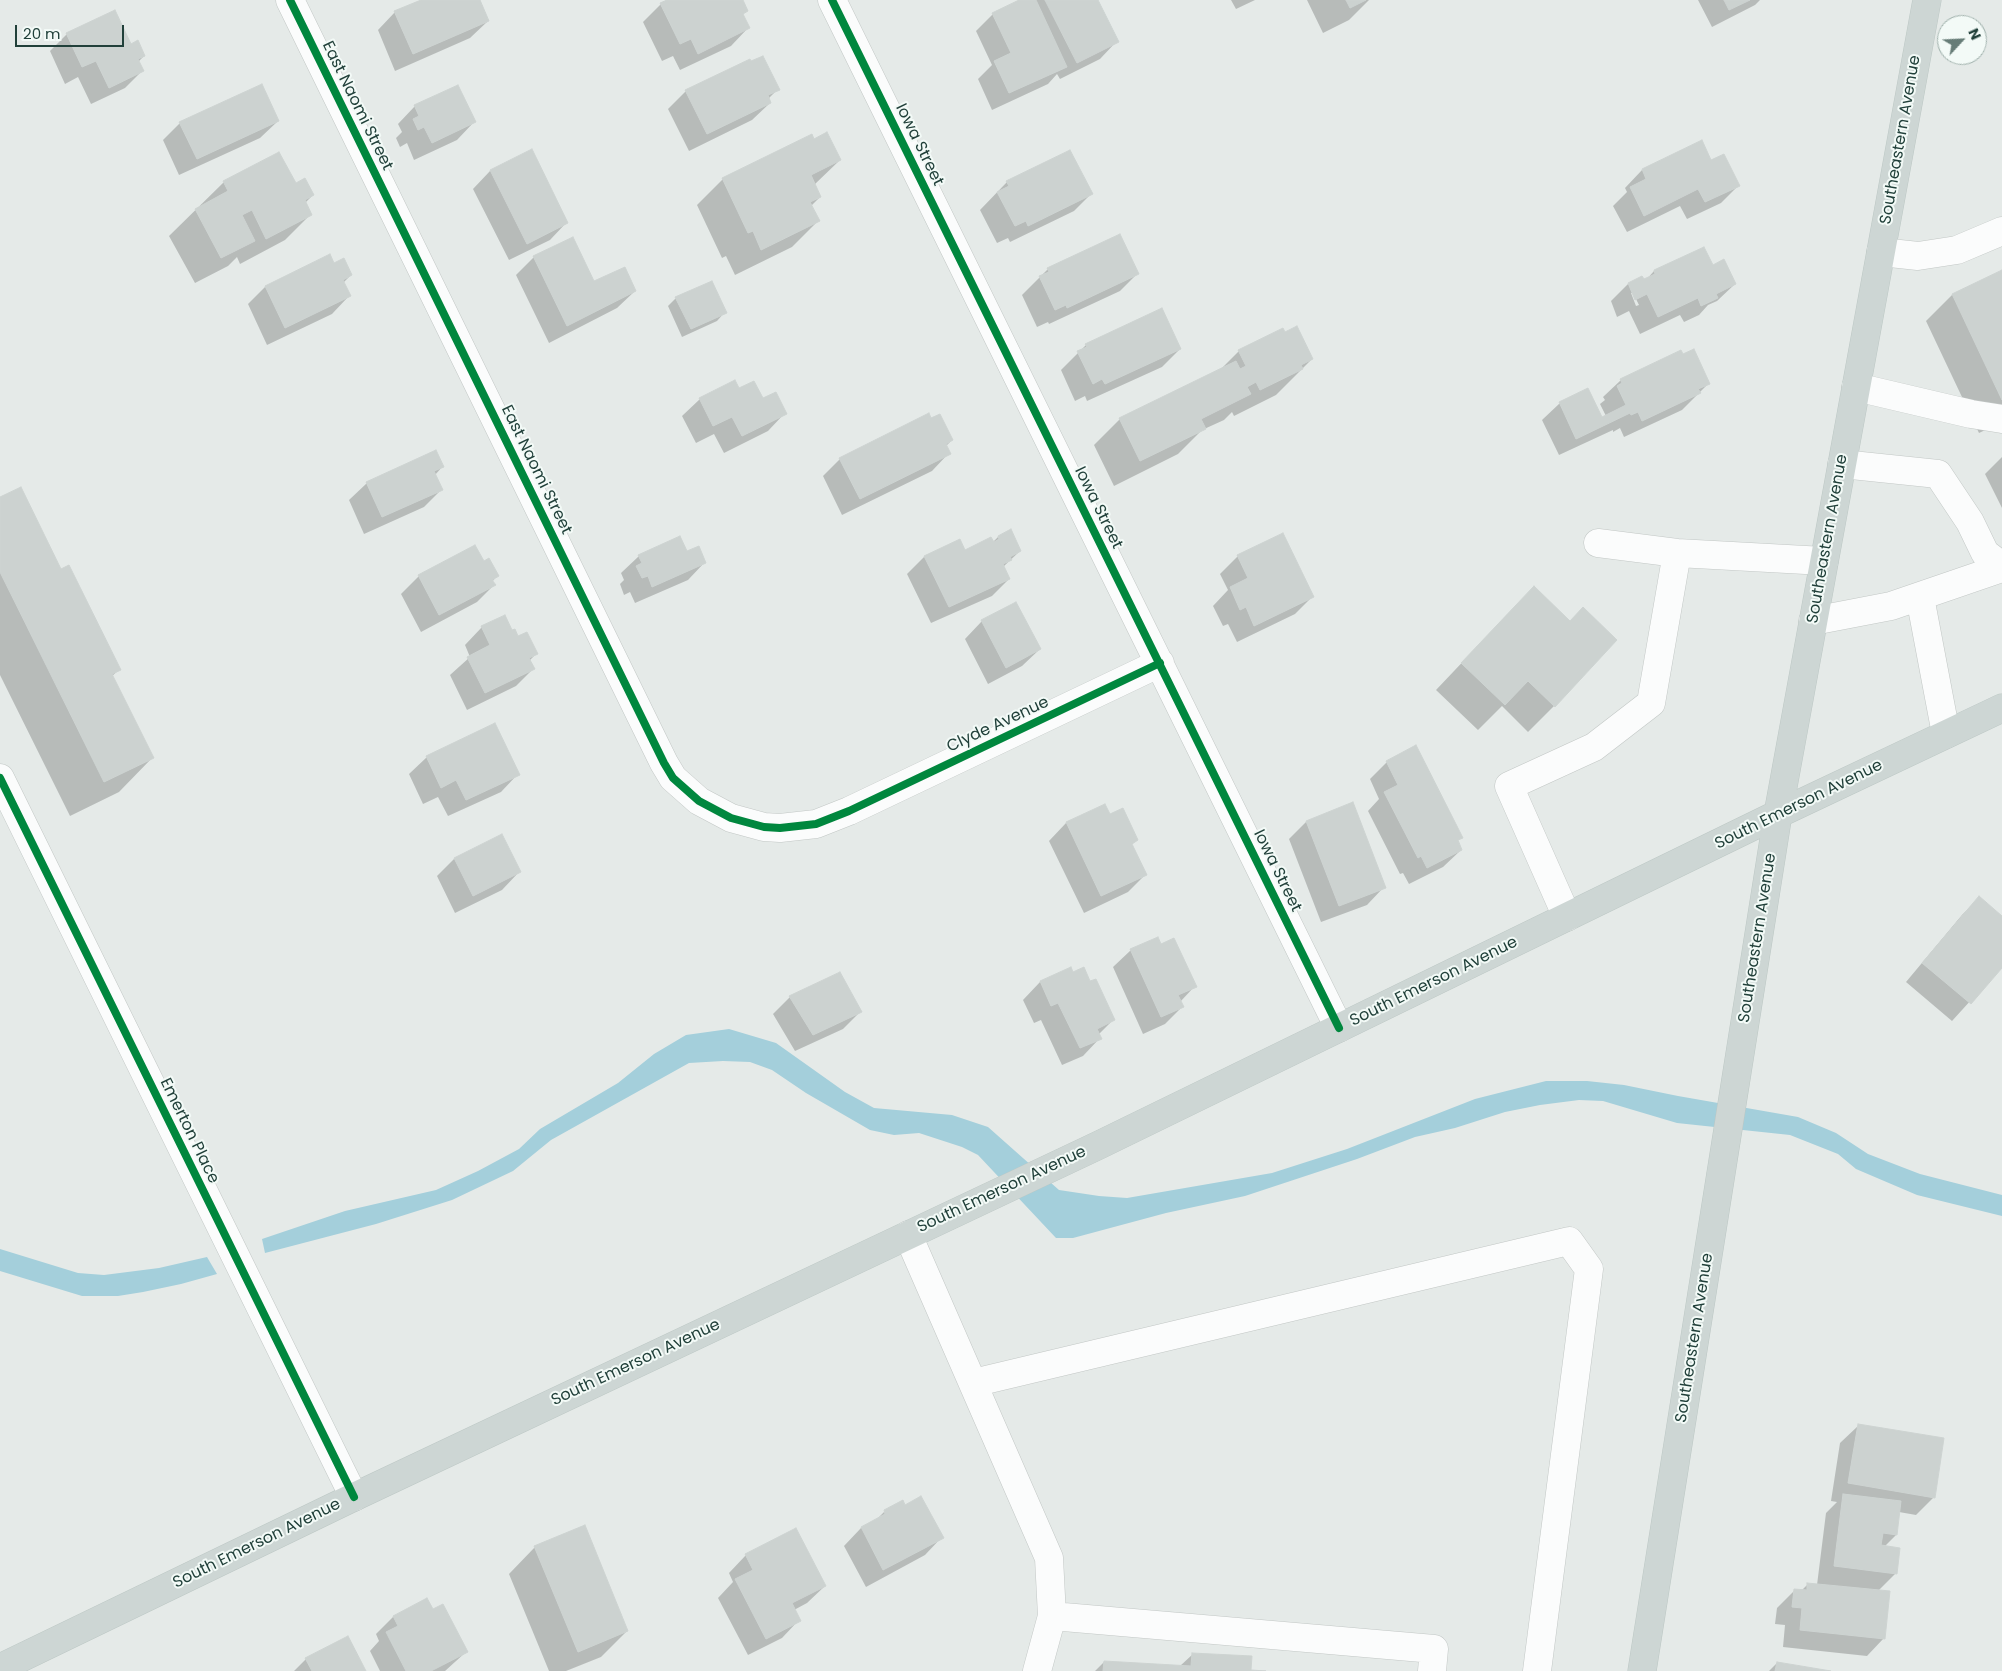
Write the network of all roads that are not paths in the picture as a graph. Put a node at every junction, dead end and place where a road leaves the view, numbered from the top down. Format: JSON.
{"nodes":[{"id":1,"x":290,"y":0,"type":"edge"},
{"id":2,"x":832,"y":0,"type":"edge"},
{"id":3,"x":1927,"y":0,"type":"edge"},
{"id":4,"x":2002,"y":231,"type":"edge"},
{"id":5,"x":1881,"y":252,"type":"junction"},
{"id":6,"x":1856,"y":387,"type":"junction"},
{"id":7,"x":2002,"y":419,"type":"edge"},
{"id":8,"x":1842,"y":464,"type":"junction"},
{"id":9,"x":1598,"y":543,"type":"dead end"},
{"id":10,"x":1677,"y":553,"type":"junction"},
{"id":11,"x":1824,"y":561,"type":"junction"},
{"id":12,"x":2002,"y":567,"type":"edge"},
{"id":13,"x":1920,"y":597,"type":"junction"},
{"id":14,"x":1813,"y":621,"type":"junction"},
{"id":15,"x":1160,"y":663,"type":"junction"},
{"id":16,"x":2002,"y":708,"type":"edge"},
{"id":17,"x":1946,"y":734,"type":"junction"},
{"id":18,"x":0,"y":778,"type":"edge"},
{"id":19,"x":849,"y":811,"type":"joint"},
{"id":20,"x":1778,"y":814,"type":"junction"},
{"id":21,"x":1567,"y":917,"type":"junction"},
{"id":22,"x":1339,"y":1028,"type":"junction"},
{"id":23,"x":908,"y":1235,"type":"junction"},
{"id":24,"x":973,"y":1383,"type":"junction"},
{"id":25,"x":354,"y":1497,"type":"junction"},
{"id":26,"x":1052,"y":1616,"type":"junction"},
{"id":27,"x":0,"y":1668,"type":"edge"},
{"id":28,"x":1037,"y":1671,"type":"edge"},
{"id":29,"x":1432,"y":1671,"type":"edge"},
{"id":30,"x":1536,"y":1671,"type":"edge"},
{"id":31,"x":1642,"y":1671,"type":"edge"}],
"edges":[{"from":1,"to":19,"type":"street","name":"East Naomi Street"},
{"from":2,"to":15,"type":"street","name":"Iowa Street"},
{"from":3,"to":5,"type":"main road","name":"Southeastern Avenue"},
{"from":4,"to":5,"type":"street"},
{"from":5,"to":6,"type":"main road","name":"Southeastern Avenue"},
{"from":6,"to":7,"type":"street"},
{"from":6,"to":8,"type":"main road","name":"Southeastern Avenue"},
{"from":8,"to":11,"type":"main road","name":"Southeastern Avenue"},
{"from":8,"to":12,"type":"street"},
{"from":9,"to":10,"type":"street"},
{"from":10,"to":11,"type":"street"},
{"from":10,"to":21,"type":"street"},
{"from":11,"to":14,"type":"main road","name":"Southeastern Avenue"},
{"from":12,"to":13,"type":"street"},
{"from":13,"to":14,"type":"street"},
{"from":13,"to":17,"type":"street"},
{"from":14,"to":20,"type":"main road","name":"Southeastern Avenue"},
{"from":15,"to":19,"type":"street","name":"Clyde Avenue"},
{"from":15,"to":22,"type":"street","name":"Iowa Street"},
{"from":16,"to":17,"type":"main road","name":"South Emerson Avenue"},
{"from":17,"to":20,"type":"main road","name":"South Emerson Avenue"},
{"from":18,"to":25,"type":"street","name":"Emerton Place"},
{"from":20,"to":21,"type":"main road","name":"South Emerson Avenue"},
{"from":20,"to":31,"type":"main road","name":"Southeastern Avenue"},
{"from":21,"to":22,"type":"main road","name":"South Emerson Avenue"},
{"from":22,"to":23,"type":"main road","name":"South Emerson Avenue"},
{"from":23,"to":24,"type":"street"},
{"from":23,"to":25,"type":"main road","name":"South Emerson Avenue"},
{"from":24,"to":26,"type":"street"},
{"from":24,"to":30,"type":"street"},
{"from":25,"to":27,"type":"main road","name":"South Emerson Avenue"},
{"from":26,"to":28,"type":"street"},
{"from":26,"to":29,"type":"street"}]}
